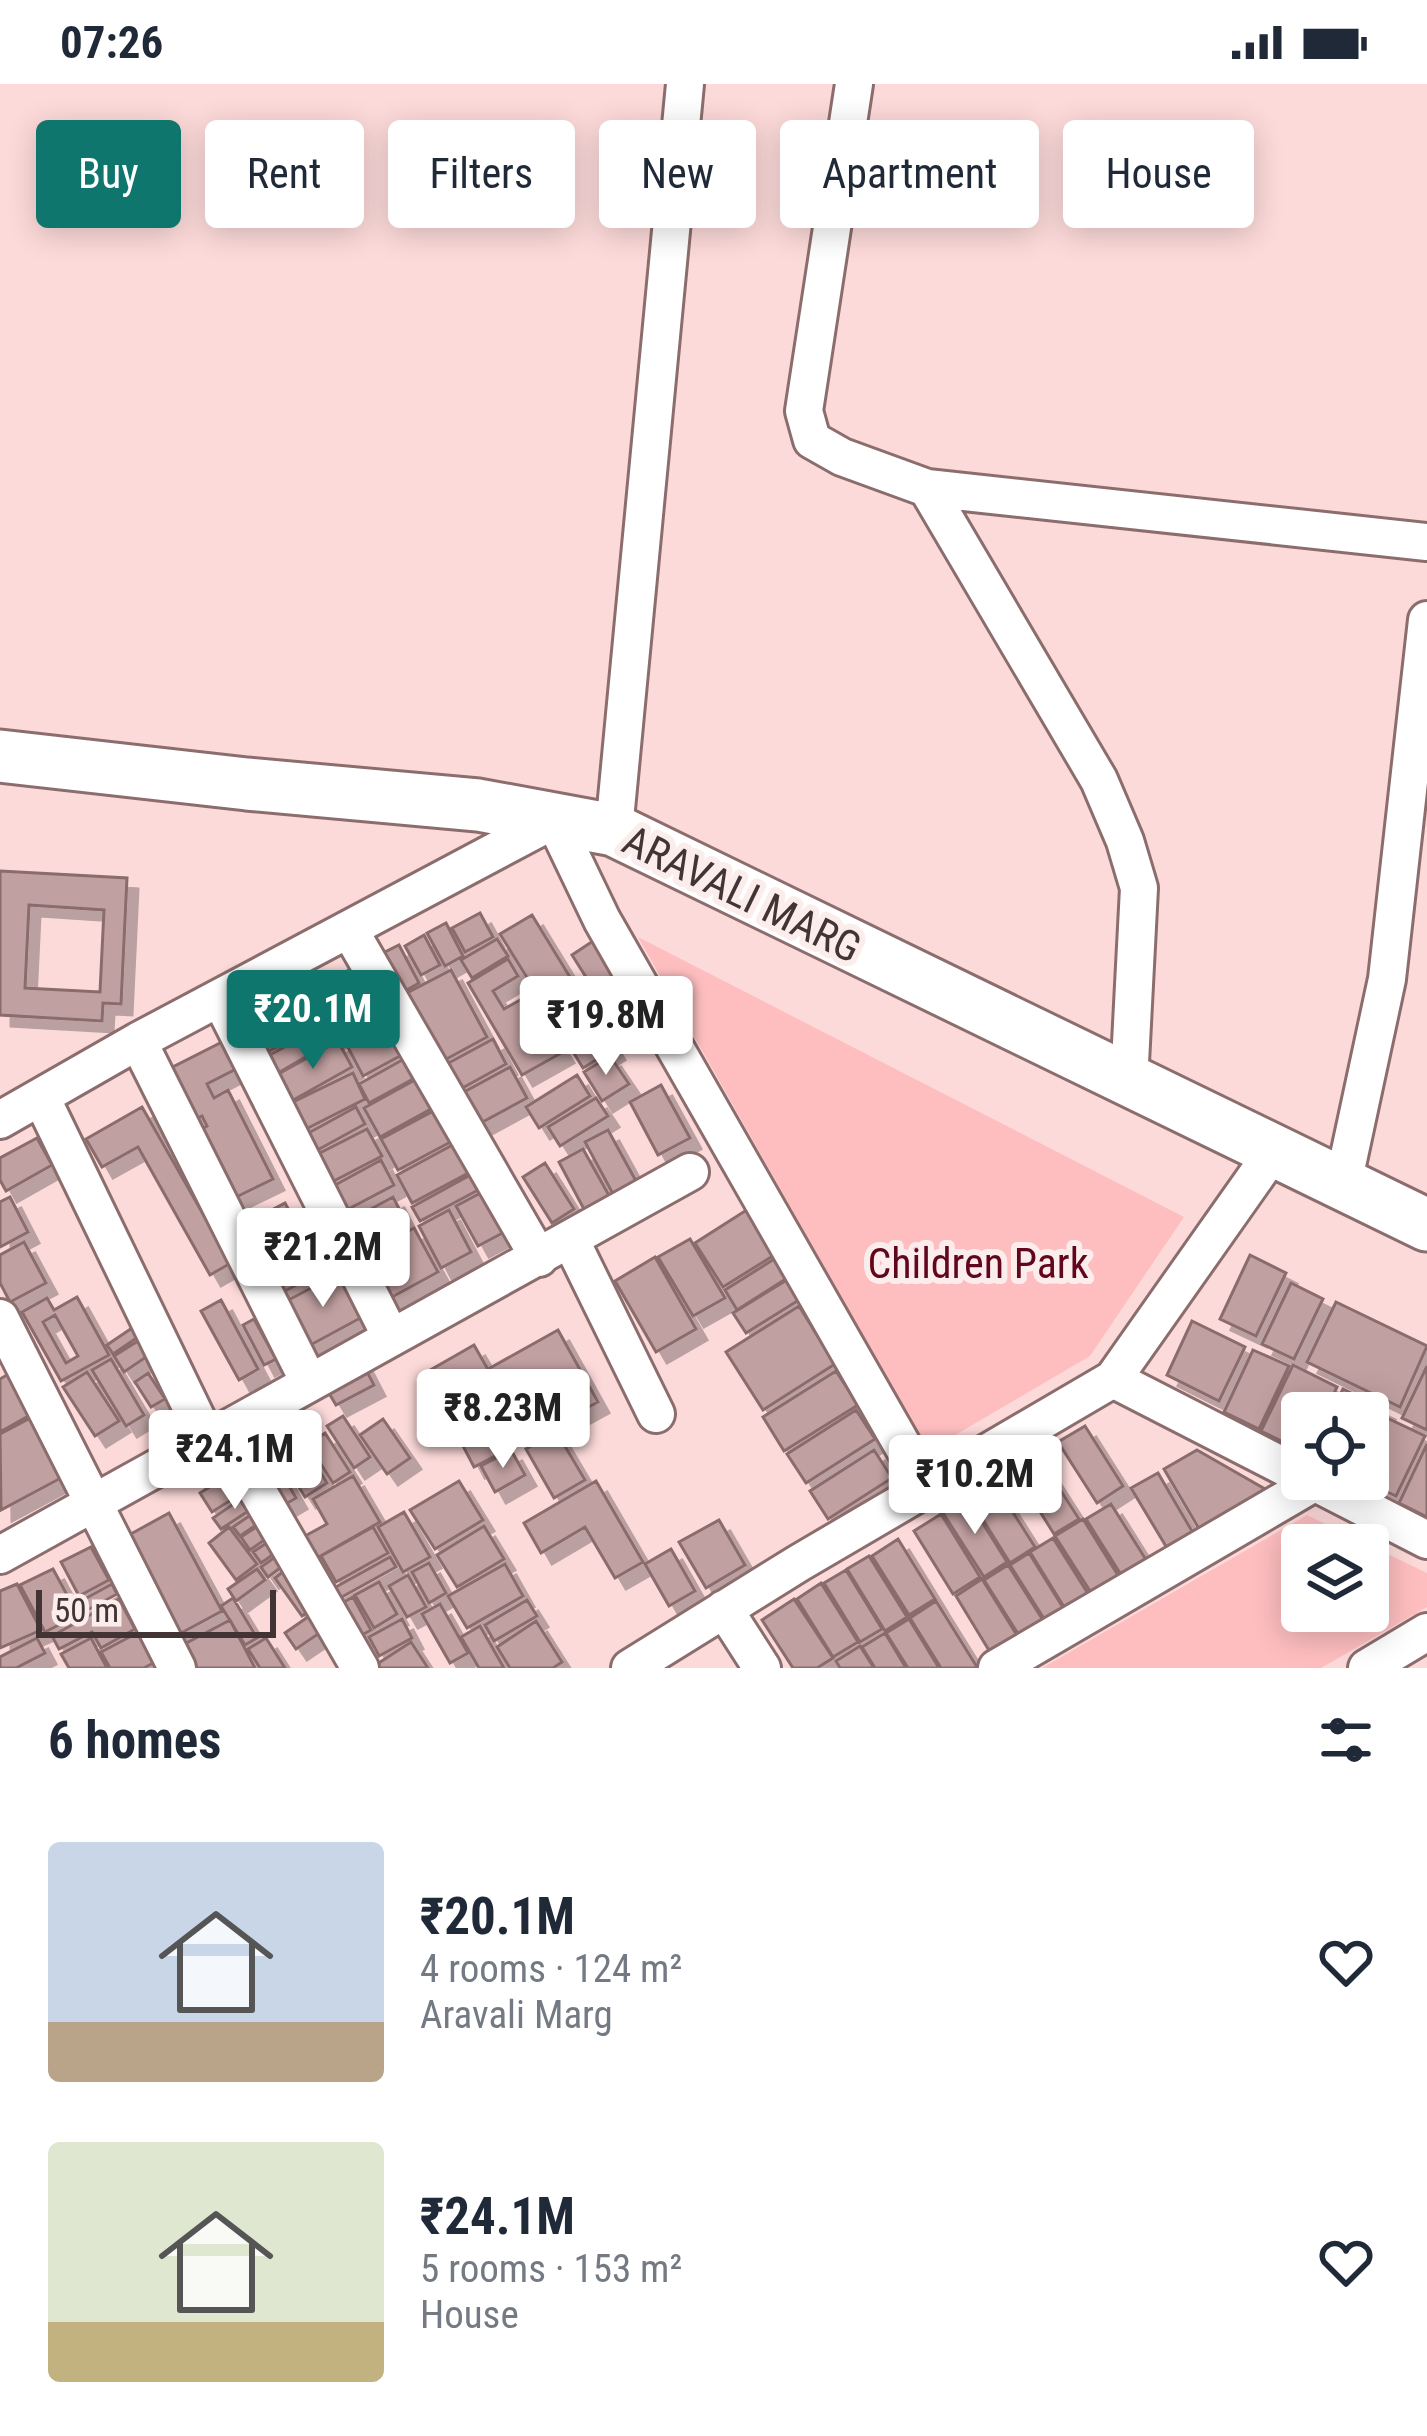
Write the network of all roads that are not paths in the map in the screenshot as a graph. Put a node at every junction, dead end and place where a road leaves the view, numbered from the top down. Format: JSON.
{"nodes":[{"id":1,"x":686,"y":84,"type":"edge"},
{"id":2,"x":854,"y":84,"type":"edge"},
{"id":3,"x":927,"y":488,"type":"junction"},
{"id":4,"x":1427,"y":542,"type":"edge"},
{"id":5,"x":1427,"y":620,"type":"edge"},
{"id":6,"x":0,"y":756,"type":"edge"},
{"id":7,"x":554,"y":820,"type":"junction"},
{"id":8,"x":614,"y":830,"type":"junction"},
{"id":9,"x":350,"y":931,"type":"junction"},
{"id":10,"x":221,"y":1000,"type":"junction"},
{"id":11,"x":138,"y":1041,"type":"junction"},
{"id":12,"x":1129,"y":1082,"type":"junction"},
{"id":13,"x":41,"y":1097,"type":"junction"},
{"id":14,"x":0,"y":1120,"type":"edge"},
{"id":15,"x":1273,"y":1152,"type":"junction"},
{"id":16,"x":690,"y":1172,"type":"dead end"},
{"id":17,"x":1343,"y":1184,"type":"junction"},
{"id":18,"x":1427,"y":1226,"type":"edge"},
{"id":19,"x":555,"y":1250,"type":"junction"},
{"id":20,"x":0,"y":1318,"type":"edge"},
{"id":21,"x":391,"y":1337,"type":"junction"},
{"id":22,"x":1113,"y":1379,"type":"junction"},
{"id":23,"x":309,"y":1382,"type":"junction"},
{"id":24,"x":656,"y":1414,"type":"dead end"},
{"id":25,"x":215,"y":1435,"type":"junction"},
{"id":26,"x":1281,"y":1468,"type":"edge"},
{"id":27,"x":928,"y":1490,"type":"junction"},
{"id":28,"x":1285,"y":1500,"type":"edge"},
{"id":29,"x":1345,"y":1500,"type":"edge"},
{"id":30,"x":96,"y":1503,"type":"junction"},
{"id":31,"x":1427,"y":1540,"type":"edge"},
{"id":32,"x":2,"y":1548,"type":"edge"},
{"id":33,"x":724,"y":1609,"type":"junction"},
{"id":34,"x":1427,"y":1632,"type":"edge"},
{"id":35,"x":177,"y":1668,"type":"edge"},
{"id":36,"x":360,"y":1668,"type":"edge"},
{"id":37,"x":630,"y":1668,"type":"edge"},
{"id":38,"x":762,"y":1668,"type":"edge"},
{"id":39,"x":997,"y":1668,"type":"edge"},
{"id":40,"x":1367,"y":1668,"type":"edge"}],
"edges":[{"from":1,"to":8,"type":"street"},
{"from":2,"to":3,"type":"street"},
{"from":3,"to":4,"type":"street"},
{"from":3,"to":12,"type":"street"},
{"from":5,"to":17,"type":"street"},
{"from":6,"to":7,"type":"street","name":"ARAVALI MARG"},
{"from":7,"to":8,"type":"street","name":"ARAVALI MARG"},
{"from":7,"to":9,"type":"street"},
{"from":7,"to":27,"type":"street"},
{"from":8,"to":12,"type":"street","name":"ARAVALI MARG"},
{"from":9,"to":10,"type":"street"},
{"from":9,"to":19,"type":"street"},
{"from":10,"to":11,"type":"street"},
{"from":10,"to":21,"type":"street"},
{"from":11,"to":13,"type":"street"},
{"from":11,"to":23,"type":"street"},
{"from":12,"to":15,"type":"street","name":"ARAVALI MARG"},
{"from":13,"to":14,"type":"street"},
{"from":13,"to":25,"type":"street"},
{"from":15,"to":17,"type":"street","name":"ARAVALI MARG"},
{"from":15,"to":22,"type":"street"},
{"from":16,"to":19,"type":"street"},
{"from":17,"to":18,"type":"street","name":"ARAVALI MARG"},
{"from":19,"to":21,"type":"street"},
{"from":19,"to":24,"type":"street"},
{"from":20,"to":30,"type":"street"},
{"from":21,"to":23,"type":"street"},
{"from":22,"to":26,"type":"street"},
{"from":22,"to":27,"type":"street"},
{"from":23,"to":25,"type":"street"},
{"from":25,"to":30,"type":"street"},
{"from":25,"to":36,"type":"street"},
{"from":27,"to":33,"type":"street"},
{"from":28,"to":39,"type":"street"},
{"from":29,"to":31,"type":"street"},
{"from":30,"to":32,"type":"street"},
{"from":30,"to":35,"type":"street"},
{"from":33,"to":37,"type":"street"},
{"from":33,"to":38,"type":"street"},
{"from":34,"to":40,"type":"street"}]}
